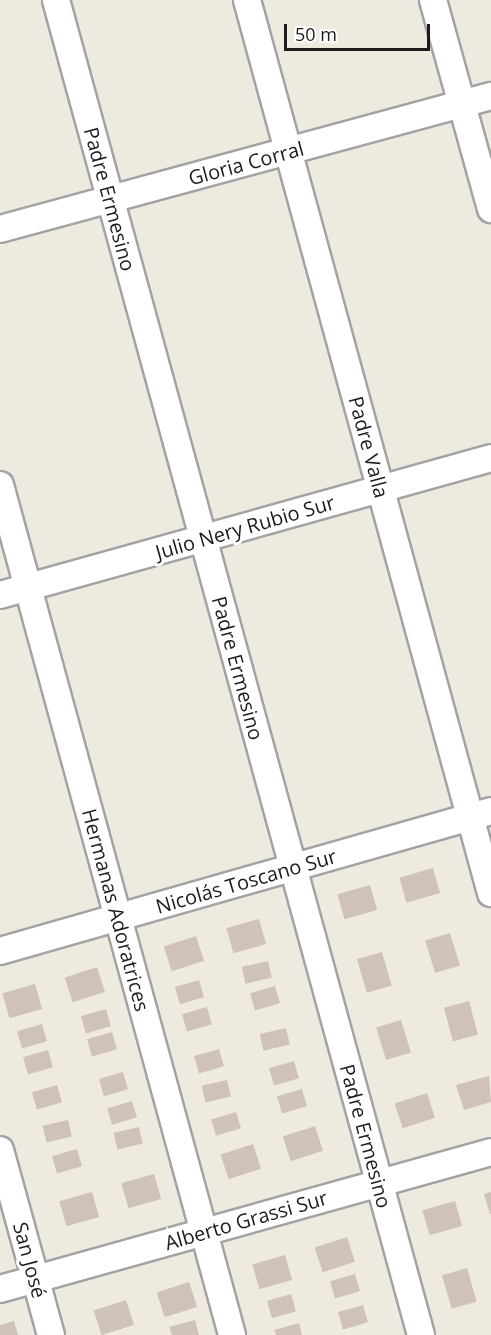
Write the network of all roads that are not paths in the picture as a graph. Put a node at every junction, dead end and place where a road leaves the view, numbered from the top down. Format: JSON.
{"nodes":[{"id":1,"x":56,"y":0,"type":"edge"},
{"id":2,"x":247,"y":0,"type":"edge"},
{"id":3,"x":433,"y":0,"type":"edge"},
{"id":4,"x":491,"y":96,"type":"edge"},
{"id":5,"x":462,"y":104,"type":"junction"},
{"id":6,"x":288,"y":151,"type":"junction"},
{"id":7,"x":110,"y":199,"type":"junction"},
{"id":8,"x":491,"y":209,"type":"edge"},
{"id":9,"x":0,"y":229,"type":"edge"},
{"id":10,"x":491,"y":458,"type":"edge"},
{"id":11,"x":0,"y":485,"type":"edge"},
{"id":12,"x":381,"y":489,"type":"junction"},
{"id":13,"x":203,"y":538,"type":"junction"},
{"id":14,"x":28,"y":588,"type":"junction"},
{"id":15,"x":0,"y":595,"type":"edge"},
{"id":16,"x":481,"y":814,"type":"edge"},
{"id":17,"x":293,"y":867,"type":"junction"},
{"id":18,"x":491,"y":893,"type":"edge"},
{"id":19,"x":118,"y":917,"type":"junction"},
{"id":20,"x":0,"y":951,"type":"edge"},
{"id":21,"x":0,"y":1150,"type":"edge"},
{"id":22,"x":491,"y":1152,"type":"edge"},
{"id":23,"x":379,"y":1183,"type":"junction"},
{"id":24,"x":204,"y":1232,"type":"junction"},
{"id":25,"x":35,"y":1279,"type":"junction"},
{"id":26,"x":0,"y":1289,"type":"edge"},
{"id":27,"x":51,"y":1335,"type":"edge"},
{"id":28,"x":232,"y":1335,"type":"edge"},
{"id":29,"x":421,"y":1335,"type":"edge"}],
"edges":[{"from":1,"to":7,"type":"street","name":"Padre Ermesino"},
{"from":2,"to":6,"type":"street","name":"Padre Valla"},
{"from":3,"to":5,"type":"street"},
{"from":4,"to":5,"type":"street","name":"Gloria Corral"},
{"from":5,"to":6,"type":"street","name":"Gloria Corral"},
{"from":5,"to":8,"type":"street"},
{"from":6,"to":7,"type":"street","name":"Gloria Corral"},
{"from":6,"to":12,"type":"street","name":"Padre Valla"},
{"from":7,"to":9,"type":"street","name":"Gloria Corral"},
{"from":7,"to":13,"type":"street","name":"Padre Ermesino"},
{"from":10,"to":12,"type":"street","name":"Julio Nery Rubio Sur"},
{"from":11,"to":14,"type":"street","name":"Hermanas Adoratrices"},
{"from":12,"to":13,"type":"street","name":"Julio Nery Rubio Sur"},
{"from":12,"to":16,"type":"street","name":"Padre Valla"},
{"from":13,"to":14,"type":"street","name":"Julio Nery Rubio Sur"},
{"from":13,"to":17,"type":"street","name":"Padre Ermesino"},
{"from":14,"to":15,"type":"street","name":"Julio Nery Rubio Sur"},
{"from":14,"to":19,"type":"street","name":"Hermanas Adoratrices"},
{"from":16,"to":17,"type":"street","name":"Nicolás Toscano Sur"},
{"from":16,"to":18,"type":"street","name":"Padre Valla"},
{"from":17,"to":19,"type":"street","name":"Nicolás Toscano Sur"},
{"from":17,"to":23,"type":"street","name":"Padre Ermesino"},
{"from":19,"to":20,"type":"street","name":"Nicolás Toscano Sur"},
{"from":19,"to":24,"type":"street","name":"Hermanas Adoratrices"},
{"from":21,"to":25,"type":"street","name":"San José"},
{"from":22,"to":23,"type":"street","name":"Alberto Grassi Sur"},
{"from":23,"to":24,"type":"street","name":"Alberto Grassi Sur"},
{"from":23,"to":29,"type":"street","name":"Padre Ermesino"},
{"from":24,"to":25,"type":"street","name":"Alberto Grassi Sur"},
{"from":24,"to":28,"type":"street","name":"Hermanas Adoratrices"},
{"from":25,"to":26,"type":"street","name":"Alberto Grassi Sur"},
{"from":25,"to":27,"type":"street","name":"San José"}]}
